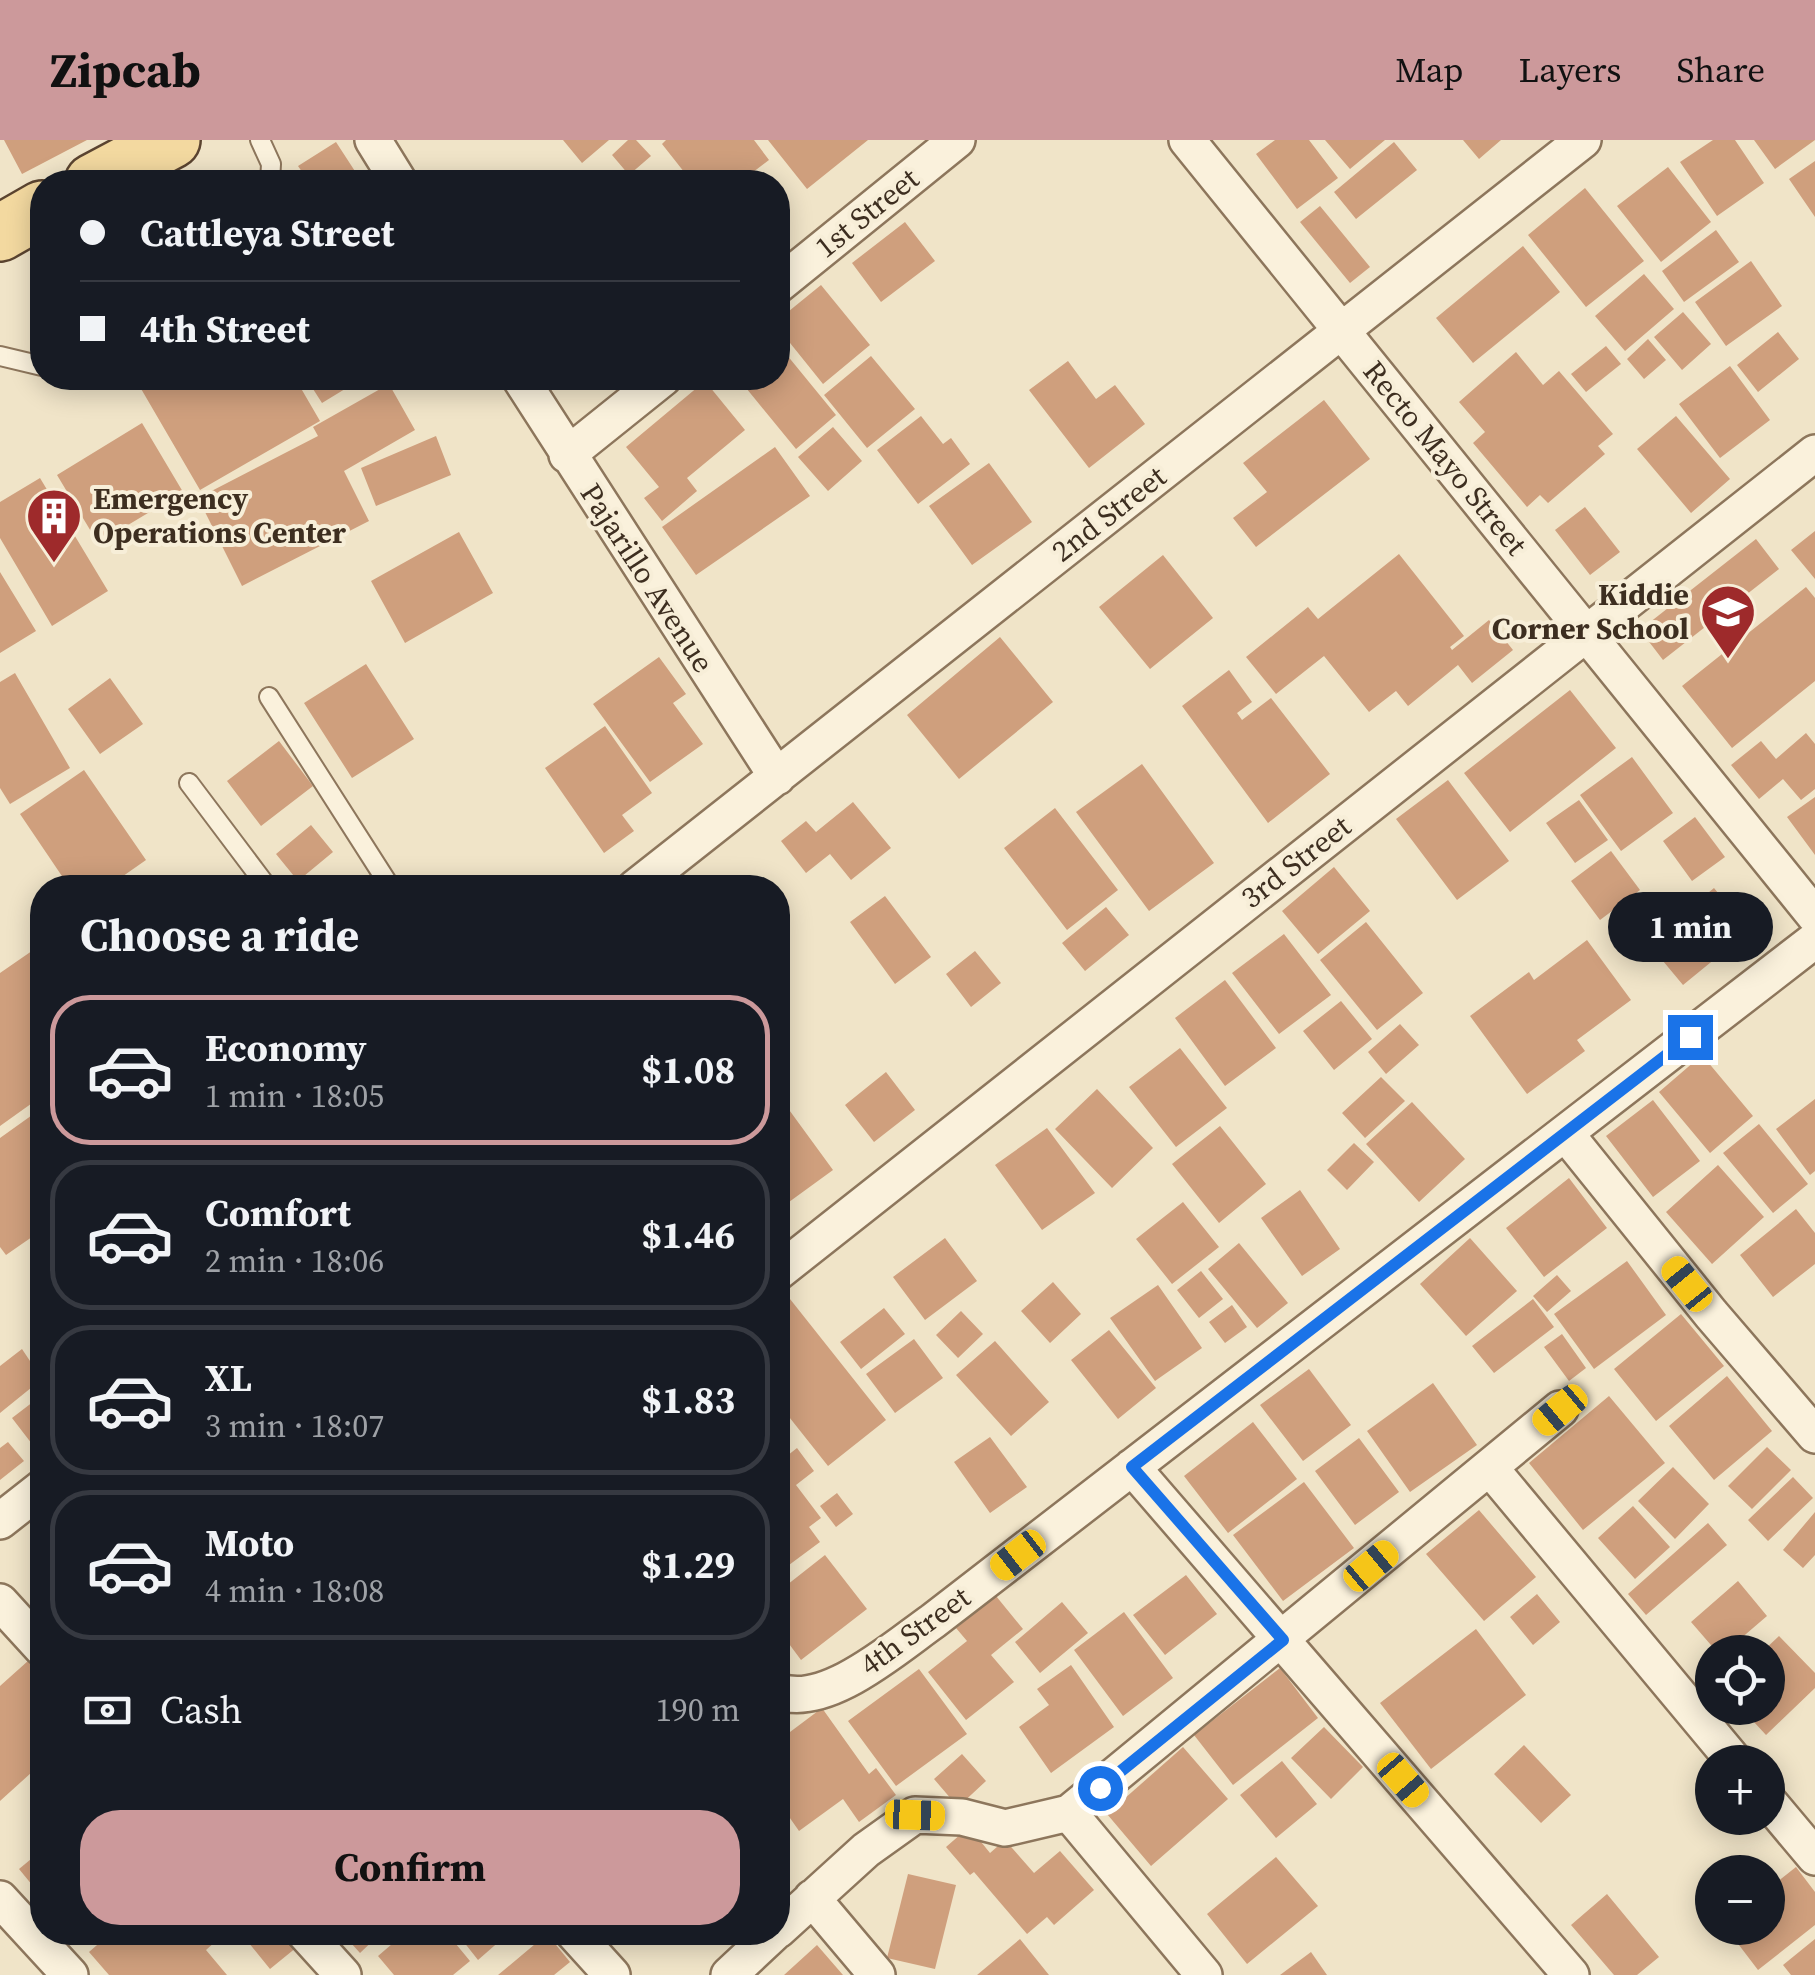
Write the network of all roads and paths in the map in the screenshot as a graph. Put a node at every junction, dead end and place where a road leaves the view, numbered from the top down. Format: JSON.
{"nodes":[{"id":1,"x":172,"y":140,"type":"edge"},
{"id":2,"x":260,"y":140,"type":"edge"},
{"id":3,"x":373,"y":140,"type":"edge"},
{"id":4,"x":957,"y":140,"type":"edge"},
{"id":5,"x":1188,"y":140,"type":"edge"},
{"id":6,"x":1583,"y":140,"type":"edge"},
{"id":7,"x":115,"y":170,"type":"edge"},
{"id":8,"x":271,"y":170,"type":"edge"},
{"id":9,"x":392,"y":170,"type":"edge"},
{"id":10,"x":30,"y":216,"type":"edge"},
{"id":11,"x":0,"y":233,"type":"edge"},
{"id":12,"x":790,"y":275,"type":"edge"},
{"id":13,"x":1340,"y":330,"type":"junction"},
{"id":14,"x":0,"y":356,"type":"edge"},
{"id":15,"x":30,"y":363,"type":"edge"},
{"id":16,"x":528,"y":390,"type":"edge"},
{"id":17,"x":648,"y":390,"type":"edge"},
{"id":18,"x":1815,"y":453,"type":"edge"},
{"id":19,"x":568,"y":454,"type":"junction"},
{"id":20,"x":1587,"y":632,"type":"junction"},
{"id":21,"x":269,"y":697,"type":"dead end"},
{"id":22,"x":777,"y":777,"type":"junction"},
{"id":23,"x":189,"y":782,"type":"dead end"},
{"id":24,"x":258,"y":875,"type":"edge"},
{"id":25,"x":384,"y":875,"type":"edge"},
{"id":26,"x":652,"y":875,"type":"edge"},
{"id":27,"x":1815,"y":916,"type":"edge"},
{"id":28,"x":1815,"y":940,"type":"edge"},
{"id":29,"x":1566,"y":1134,"type":"junction"},
{"id":30,"x":790,"y":1263,"type":"edge"},
{"id":31,"x":1560,"y":1410,"type":"dead end"},
{"id":32,"x":1815,"y":1435,"type":"edge"},
{"id":33,"x":1132,"y":1467,"type":"junction"},
{"id":34,"x":1490,"y":1468,"type":"junction"},
{"id":35,"x":30,"y":1497,"type":"edge"},
{"id":36,"x":0,"y":1521,"type":"edge"},
{"id":37,"x":0,"y":1602,"type":"edge"},
{"id":38,"x":30,"y":1635,"type":"edge"},
{"id":39,"x":1283,"y":1640,"type":"junction"},
{"id":40,"x":790,"y":1693,"type":"edge"},
{"id":41,"x":1721,"y":1745,"type":"edge"},
{"id":42,"x":1070,"y":1813,"type":"junction"},
{"id":43,"x":1785,"y":1821,"type":"edge"},
{"id":44,"x":1815,"y":1857,"type":"edge"},
{"id":45,"x":812,"y":1898,"type":"junction"},
{"id":46,"x":0,"y":1899,"type":"edge"},
{"id":47,"x":790,"y":1918,"type":"edge"},
{"id":48,"x":30,"y":1932,"type":"edge"},
{"id":49,"x":42,"y":1945,"type":"edge"},
{"id":50,"x":316,"y":1945,"type":"edge"},
{"id":51,"x":585,"y":1945,"type":"edge"},
{"id":52,"x":761,"y":1945,"type":"edge"},
{"id":53,"x":70,"y":1975,"type":"edge"},
{"id":54,"x":343,"y":1975,"type":"edge"},
{"id":55,"x":612,"y":1975,"type":"edge"},
{"id":56,"x":728,"y":1975,"type":"edge"},
{"id":57,"x":878,"y":1975,"type":"edge"},
{"id":58,"x":1204,"y":1975,"type":"edge"},
{"id":59,"x":1571,"y":1975,"type":"edge"}],
"edges":[{"from":1,"to":7,"type":"main road"},
{"from":2,"to":8,"type":"lane"},
{"from":3,"to":9,"type":"street"},
{"from":4,"to":12,"type":"street","name":"1st Street"},
{"from":5,"to":13,"type":"street","name":"Recto Mayo Street"},
{"from":6,"to":13,"type":"street","name":"2nd Street"},
{"from":10,"to":11,"type":"main road"},
{"from":13,"to":20,"type":"street","name":"Recto Mayo Street"},
{"from":13,"to":22,"type":"street","name":"2nd Street"},
{"from":14,"to":15,"type":"lane"},
{"from":16,"to":19,"type":"street","name":"Pajarillo Avenue"},
{"from":17,"to":19,"type":"street"},
{"from":18,"to":20,"type":"street","name":"3rd Street"},
{"from":19,"to":22,"type":"street","name":"Pajarillo Avenue"},
{"from":20,"to":27,"type":"street","name":"Recto Mayo Street"},
{"from":20,"to":30,"type":"street","name":"3rd Street"},
{"from":21,"to":25,"type":"lane"},
{"from":22,"to":26,"type":"street","name":"2nd Street"},
{"from":23,"to":24,"type":"lane"},
{"from":28,"to":29,"type":"street","name":"4th Street"},
{"from":29,"to":32,"type":"street"},
{"from":29,"to":33,"type":"street","name":"4th Street"},
{"from":31,"to":34,"type":"street"},
{"from":33,"to":39,"type":"street"},
{"from":33,"to":40,"type":"street","name":"4th Street"},
{"from":34,"to":39,"type":"street"},
{"from":34,"to":41,"type":"street"},
{"from":35,"to":36,"type":"street"},
{"from":37,"to":38,"type":"street"},
{"from":39,"to":42,"type":"street"},
{"from":39,"to":59,"type":"street"},
{"from":42,"to":45,"type":"street"},
{"from":42,"to":58,"type":"street"},
{"from":43,"to":44,"type":"street"},
{"from":45,"to":47,"type":"street"},
{"from":45,"to":57,"type":"street"},
{"from":46,"to":48,"type":"street"},
{"from":49,"to":53,"type":"street"},
{"from":50,"to":54,"type":"street"},
{"from":51,"to":55,"type":"street"},
{"from":52,"to":56,"type":"street"}]}
